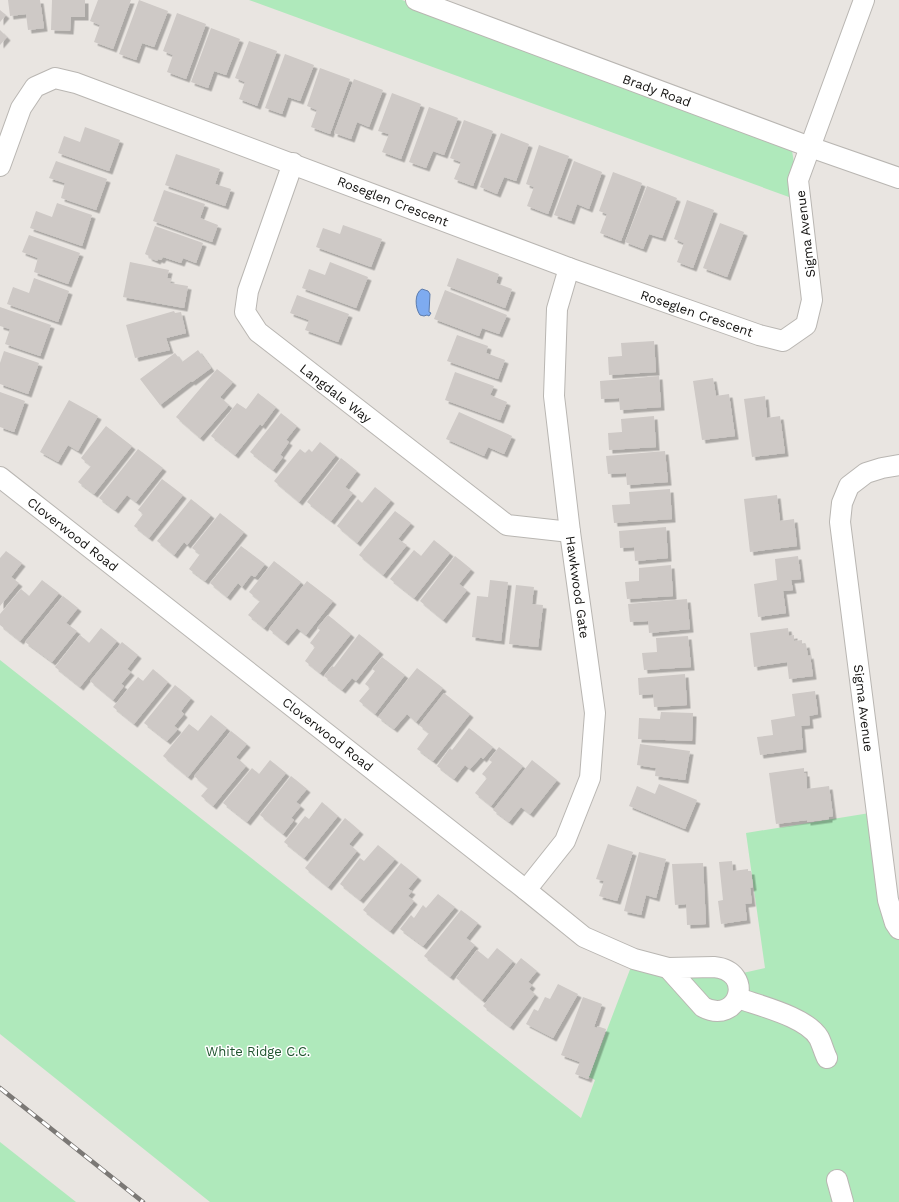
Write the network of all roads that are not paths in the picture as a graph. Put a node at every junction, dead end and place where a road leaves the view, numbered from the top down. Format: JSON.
{"nodes":[{"id":1,"x":416,"y":0,"type":"edge"},
{"id":2,"x":864,"y":0,"type":"edge"},
{"id":3,"x":810,"y":147,"type":"junction"},
{"id":4,"x":293,"y":163,"type":"junction"},
{"id":5,"x":0,"y":166,"type":"edge"},
{"id":6,"x":899,"y":178,"type":"edge"},
{"id":7,"x":569,"y":268,"type":"junction"},
{"id":8,"x":812,"y":300,"type":"joint"},
{"id":9,"x":899,"y":465,"type":"edge"},
{"id":10,"x":0,"y":477,"type":"edge"},
{"id":11,"x":570,"y":532,"type":"junction"},
{"id":12,"x":526,"y":890,"type":"junction"},
{"id":13,"x":899,"y":929,"type":"edge"},
{"id":14,"x":668,"y":968,"type":"junction"},
{"id":15,"x":738,"y":998,"type":"junction"},
{"id":16,"x":826,"y":1058,"type":"dead end"},
{"id":17,"x":837,"y":1180,"type":"dead end"},
{"id":18,"x":843,"y":1202,"type":"edge"}],
"edges":[{"from":1,"to":3,"type":"street","name":"Brady Road"},
{"from":2,"to":3,"type":"street","name":"Sigma Avenue"},
{"from":3,"to":6,"type":"street","name":"Brady Road"},
{"from":3,"to":8,"type":"street","name":"Sigma Avenue"},
{"from":4,"to":5,"type":"street","name":"Roseglen Crescent"},
{"from":4,"to":7,"type":"street","name":"Roseglen Crescent"},
{"from":4,"to":11,"type":"street","name":"Langdale Way"},
{"from":7,"to":8,"type":"street","name":"Roseglen Crescent"},
{"from":7,"to":11,"type":"street","name":"Hawkwood Gate"},
{"from":9,"to":13,"type":"street","name":"Sigma Avenue"},
{"from":10,"to":12,"type":"street","name":"Cloverwood Road"},
{"from":11,"to":12,"type":"street","name":"Hawkwood Gate"},
{"from":12,"to":14,"type":"street","name":"Cloverwood Road"},
{"from":14,"to":15,"type":"street","name":"Cloverwood Road"},
{"from":14,"to":15,"type":"street"},
{"from":15,"to":16,"type":"street"},
{"from":17,"to":18,"type":"street"}]}
